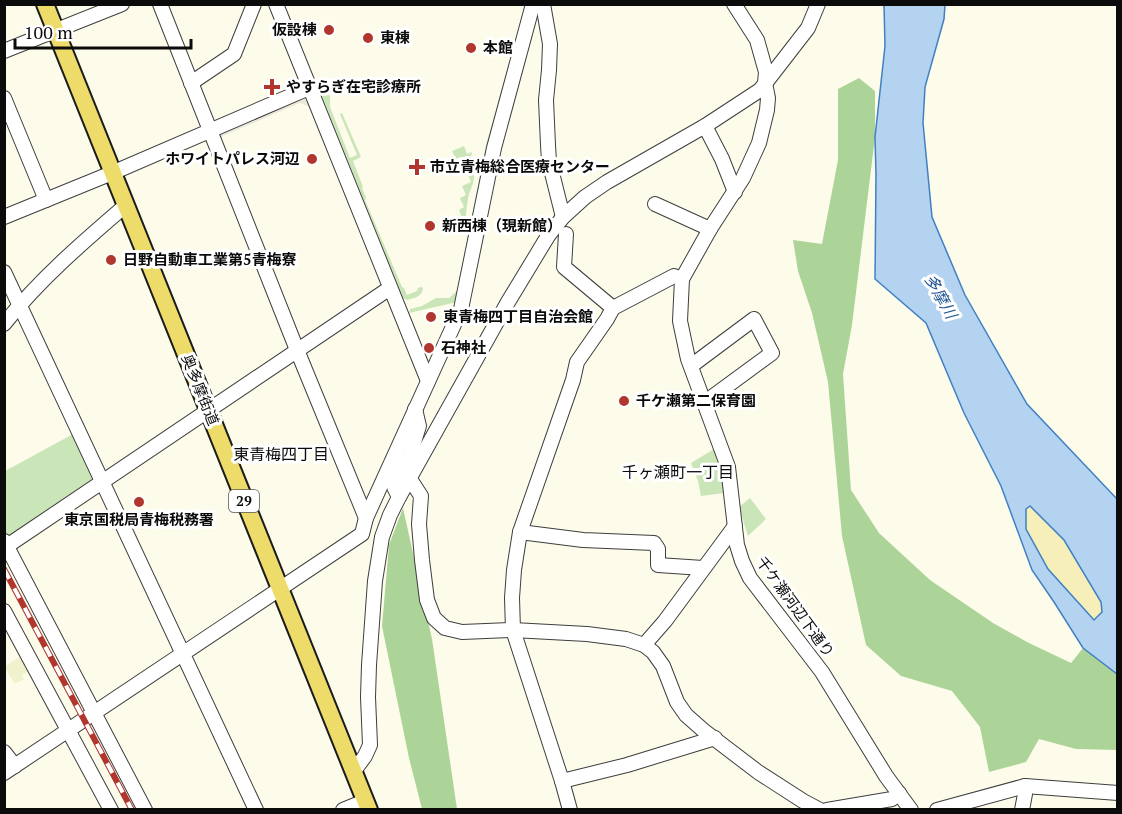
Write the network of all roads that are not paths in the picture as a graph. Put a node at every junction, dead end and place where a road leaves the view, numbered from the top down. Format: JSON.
{"nodes":[{"id":1,"x":45,"y":4,"type":"edge"},
{"id":2,"x":160,"y":4,"type":"edge"},
{"id":3,"x":254,"y":4,"type":"edge"},
{"id":4,"x":276,"y":4,"type":"edge"},
{"id":5,"x":533,"y":4,"type":"edge"},
{"id":6,"x":543,"y":4,"type":"edge"},
{"id":7,"x":734,"y":4,"type":"edge"},
{"id":8,"x":818,"y":4,"type":"edge"},
{"id":9,"x":115,"y":6,"type":"edge"},
{"id":10,"x":56,"y":31,"type":"junction"},
{"id":11,"x":4,"y":51,"type":"edge"},
{"id":12,"x":191,"y":83,"type":"junction"},
{"id":13,"x":765,"y":83,"type":"junction"},
{"id":14,"x":309,"y":88,"type":"junction"},
{"id":15,"x":4,"y":98,"type":"edge"},
{"id":16,"x":705,"y":126,"type":"junction"},
{"id":17,"x":210,"y":131,"type":"junction"},
{"id":18,"x":112,"y":173,"type":"junction"},
{"id":19,"x":735,"y":192,"type":"junction"},
{"id":20,"x":46,"y":200,"type":"junction"},
{"id":21,"x":656,"y":204,"type":"dead end"},
{"id":22,"x":126,"y":206,"type":"junction"},
{"id":23,"x":4,"y":217,"type":"edge"},
{"id":24,"x":563,"y":217,"type":"junction"},
{"id":25,"x":710,"y":229,"type":"junction"},
{"id":26,"x":566,"y":234,"type":"dead end"},
{"id":27,"x":4,"y":273,"type":"edge"},
{"id":28,"x":682,"y":279,"type":"junction"},
{"id":29,"x":390,"y":288,"type":"junction"},
{"id":30,"x":20,"y":305,"type":"junction"},
{"id":31,"x":613,"y":308,"type":"junction"},
{"id":32,"x":4,"y":324,"type":"edge"},
{"id":33,"x":297,"y":350,"type":"junction"},
{"id":34,"x":691,"y":366,"type":"junction"},
{"id":35,"x":428,"y":381,"type":"junction"},
{"id":36,"x":704,"y":403,"type":"junction"},
{"id":37,"x":415,"y":409,"type":"junction"},
{"id":38,"x":208,"y":412,"type":"junction"},
{"id":39,"x":410,"y":478,"type":"junction"},
{"id":40,"x":102,"y":482,"type":"junction"},
{"id":41,"x":399,"y":497,"type":"junction"},
{"id":42,"x":366,"y":518,"type":"junction"},
{"id":43,"x":735,"y":526,"type":"junction"},
{"id":44,"x":520,"y":532,"type":"junction"},
{"id":45,"x":6,"y":544,"type":"edge"},
{"id":46,"x":703,"y":568,"type":"junction"},
{"id":47,"x":280,"y":590,"type":"junction"},
{"id":48,"x":4,"y":611,"type":"edge"},
{"id":49,"x":513,"y":630,"type":"junction"},
{"id":50,"x":644,"y":645,"type":"junction"},
{"id":51,"x":183,"y":653,"type":"junction"},
{"id":52,"x":94,"y":714,"type":"junction"},
{"id":53,"x":69,"y":730,"type":"junction"},
{"id":54,"x":715,"y":738,"type":"junction"},
{"id":55,"x":4,"y":752,"type":"edge"},
{"id":56,"x":10,"y":769,"type":"edge"},
{"id":57,"x":354,"y":771,"type":"junction"},
{"id":58,"x":562,"y":781,"type":"junction"},
{"id":59,"x":1025,"y":786,"type":"junction"},
{"id":60,"x":899,"y":793,"type":"junction"},
{"id":61,"x":1118,"y":793,"type":"edge"},
{"id":62,"x":367,"y":805,"type":"edge"},
{"id":63,"x":111,"y":810,"type":"edge"},
{"id":64,"x":145,"y":810,"type":"edge"},
{"id":65,"x":256,"y":810,"type":"edge"},
{"id":66,"x":343,"y":810,"type":"edge"},
{"id":67,"x":570,"y":810,"type":"edge"},
{"id":68,"x":820,"y":810,"type":"edge"},
{"id":69,"x":827,"y":810,"type":"edge"},
{"id":70,"x":912,"y":810,"type":"edge"},
{"id":71,"x":937,"y":810,"type":"edge"},
{"id":72,"x":1022,"y":810,"type":"edge"}],
"edges":[{"from":1,"to":10,"type":"main road","name":"奥多摩街道","number":"29"},
{"from":2,"to":12,"type":"street"},
{"from":3,"to":12,"type":"street"},
{"from":4,"to":14,"type":"street"},
{"from":5,"to":35,"type":"street"},
{"from":6,"to":24,"type":"street"},
{"from":7,"to":13,"type":"street","name":"千ケ瀬河辺下通り"},
{"from":8,"to":13,"type":"street"},
{"from":9,"to":10,"type":"street"},
{"from":10,"to":11,"type":"street"},
{"from":10,"to":18,"type":"main road","name":"奥多摩街道","number":"29"},
{"from":12,"to":17,"type":"street"},
{"from":13,"to":16,"type":"street"},
{"from":13,"to":19,"type":"street","name":"千ケ瀬河辺下通り"},
{"from":14,"to":17,"type":"street"},
{"from":14,"to":29,"type":"street"},
{"from":15,"to":20,"type":"street"},
{"from":16,"to":19,"type":"street"},
{"from":16,"to":24,"type":"street"},
{"from":17,"to":18,"type":"street"},
{"from":17,"to":33,"type":"street"},
{"from":18,"to":20,"type":"street"},
{"from":18,"to":22,"type":"main road","name":"奥多摩街道","number":"29"},
{"from":19,"to":25,"type":"street","name":"千ケ瀬河辺下通り"},
{"from":20,"to":23,"type":"street"},
{"from":21,"to":25,"type":"street"},
{"from":22,"to":30,"type":"street"},
{"from":22,"to":38,"type":"main road","name":"奥多摩街道","number":"29"},
{"from":24,"to":39,"type":"street"},
{"from":25,"to":28,"type":"street","name":"千ケ瀬河辺下通り"},
{"from":26,"to":31,"type":"street"},
{"from":27,"to":30,"type":"street"},
{"from":28,"to":31,"type":"street"},
{"from":28,"to":34,"type":"street","name":"千ケ瀬河辺下通り"},
{"from":29,"to":33,"type":"street"},
{"from":29,"to":35,"type":"street"},
{"from":30,"to":32,"type":"street"},
{"from":30,"to":40,"type":"street"},
{"from":31,"to":44,"type":"street"},
{"from":33,"to":38,"type":"street"},
{"from":33,"to":42,"type":"street"},
{"from":34,"to":36,"type":"street","name":"千ケ瀬河辺下通り"},
{"from":34,"to":36,"type":"street"},
{"from":35,"to":37,"type":"street"},
{"from":36,"to":43,"type":"street","name":"千ケ瀬河辺下通り"},
{"from":37,"to":41,"type":"street"},
{"from":37,"to":42,"type":"street"},
{"from":38,"to":40,"type":"street"},
{"from":38,"to":47,"type":"main road","name":"奥多摩街道","number":"29"},
{"from":39,"to":41,"type":"street"},
{"from":39,"to":49,"type":"street"},
{"from":40,"to":45,"type":"street"},
{"from":40,"to":51,"type":"street"},
{"from":41,"to":57,"type":"street"},
{"from":42,"to":47,"type":"street"},
{"from":43,"to":46,"type":"street"},
{"from":43,"to":60,"type":"street","name":"千ケ瀬河辺下通り"},
{"from":44,"to":46,"type":"street"},
{"from":44,"to":49,"type":"street"},
{"from":45,"to":52,"type":"street"},
{"from":46,"to":50,"type":"street"},
{"from":47,"to":51,"type":"street"},
{"from":47,"to":57,"type":"main road","name":"奥多摩街道","number":"29"},
{"from":48,"to":53,"type":"street"},
{"from":49,"to":50,"type":"street"},
{"from":49,"to":58,"type":"street"},
{"from":50,"to":54,"type":"street"},
{"from":51,"to":52,"type":"street"},
{"from":51,"to":65,"type":"street"},
{"from":52,"to":53,"type":"street"},
{"from":52,"to":64,"type":"street"},
{"from":53,"to":56,"type":"street"},
{"from":53,"to":63,"type":"street"},
{"from":54,"to":58,"type":"street"},
{"from":54,"to":68,"type":"street"},
{"from":55,"to":56,"type":"street"},
{"from":57,"to":62,"type":"main road","name":"奥多摩街道","number":"29"},
{"from":58,"to":67,"type":"street"},
{"from":59,"to":61,"type":"street"},
{"from":59,"to":71,"type":"street"},
{"from":59,"to":72,"type":"street"},
{"from":60,"to":69,"type":"street"},
{"from":60,"to":70,"type":"street","name":"千ケ瀬河辺下通り"},
{"from":62,"to":66,"type":"street"}]}
